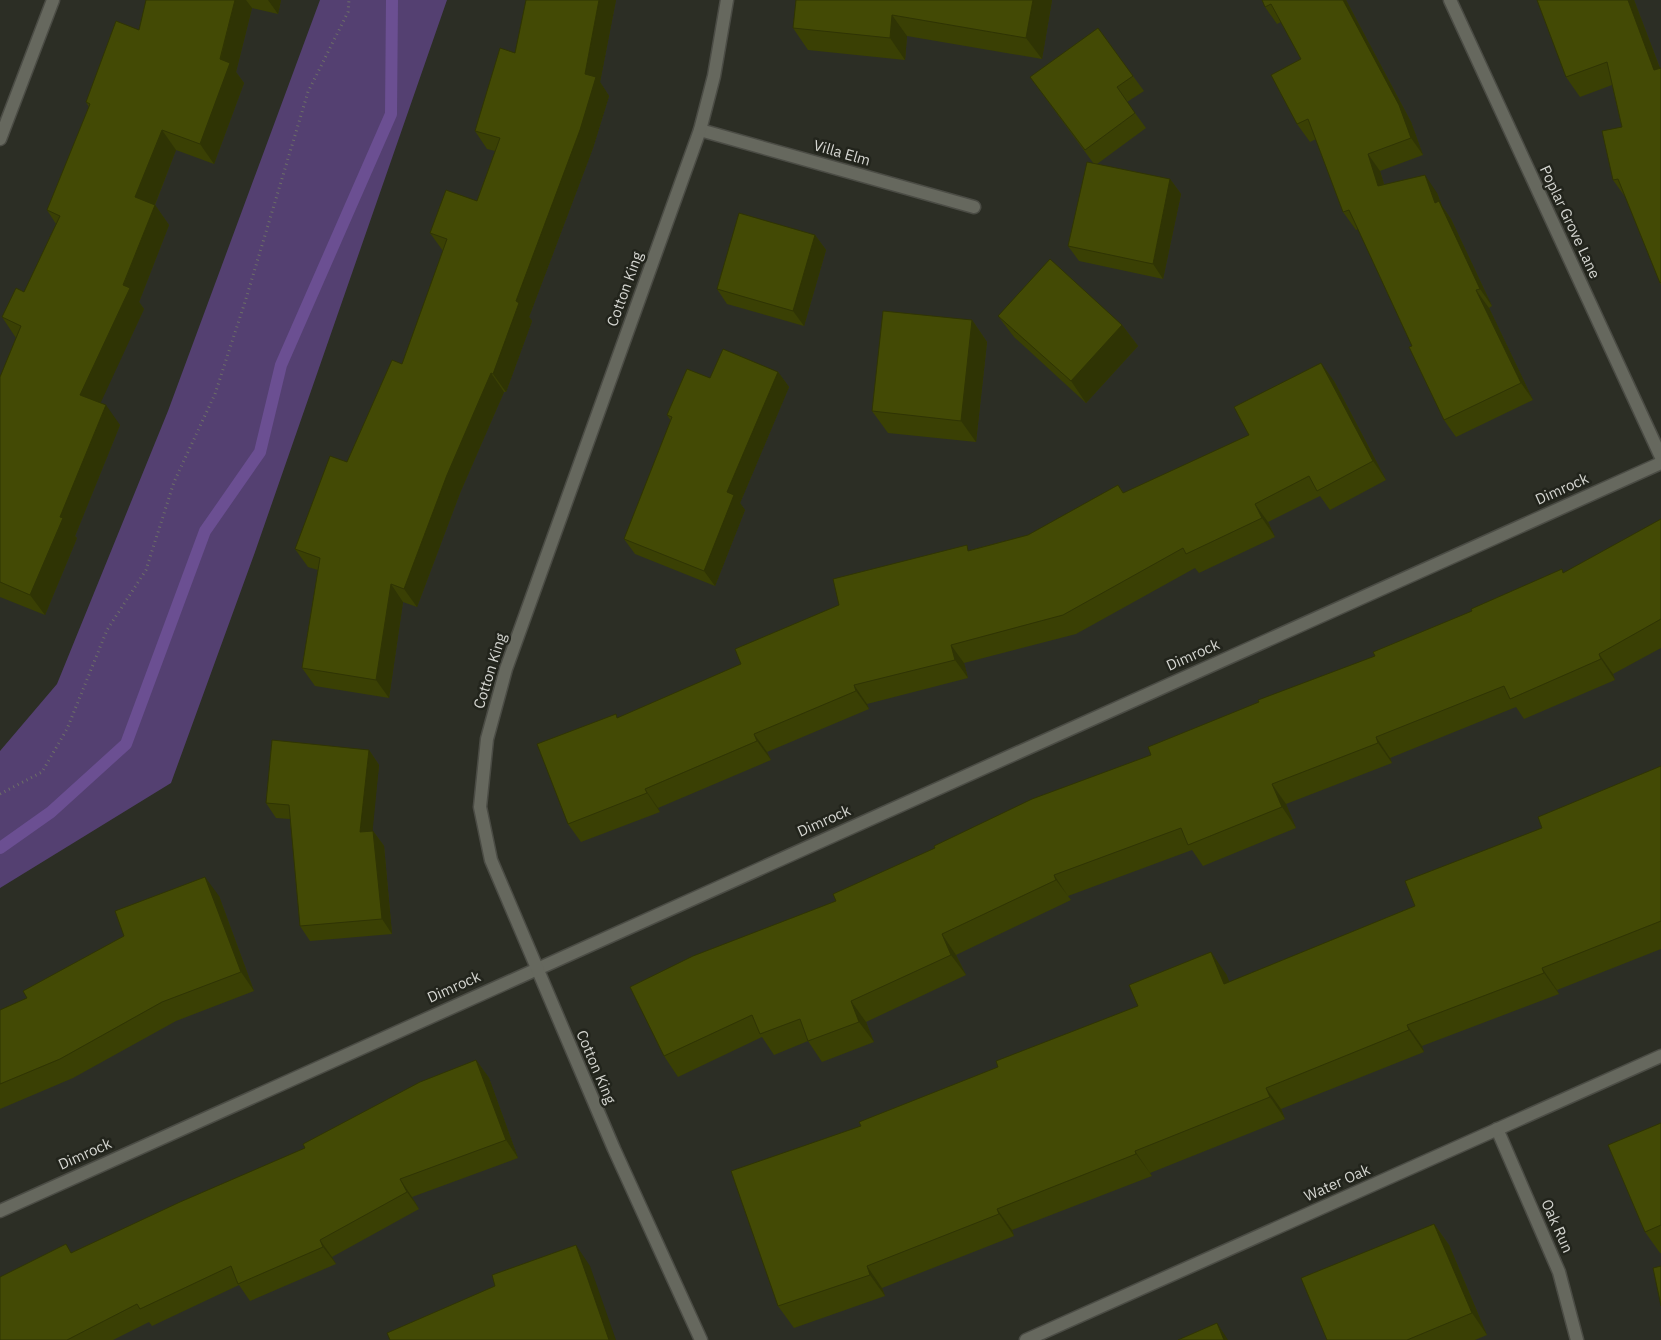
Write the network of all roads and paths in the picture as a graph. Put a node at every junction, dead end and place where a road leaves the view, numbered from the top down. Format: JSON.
{"nodes":[{"id":1,"x":53,"y":0,"type":"edge"},
{"id":2,"x":349,"y":0,"type":"edge"},
{"id":3,"x":727,"y":0,"type":"edge"},
{"id":4,"x":1450,"y":0,"type":"edge"},
{"id":5,"x":700,"y":130,"type":"junction"},
{"id":6,"x":0,"y":139,"type":"edge"},
{"id":7,"x":974,"y":207,"type":"dead end"},
{"id":8,"x":1661,"y":457,"type":"edge"},
{"id":9,"x":1661,"y":462,"type":"edge"},
{"id":10,"x":0,"y":794,"type":"edge"},
{"id":11,"x":536,"y":968,"type":"junction"},
{"id":12,"x":1661,"y":1056,"type":"edge"},
{"id":13,"x":1497,"y":1129,"type":"junction"},
{"id":14,"x":0,"y":1211,"type":"edge"},
{"id":15,"x":701,"y":1340,"type":"edge"},
{"id":16,"x":1026,"y":1340,"type":"edge"},
{"id":17,"x":1577,"y":1340,"type":"edge"}],
"edges":[{"from":1,"to":6,"type":"street"},
{"from":2,"to":10,"type":"path"},
{"from":3,"to":5,"type":"street","name":"Cotton King"},
{"from":4,"to":8,"type":"street","name":"Poplar Grove Lane"},
{"from":5,"to":7,"type":"street","name":"Villa Elm"},
{"from":5,"to":11,"type":"street","name":"Cotton King"},
{"from":9,"to":11,"type":"street","name":"Dimrock"},
{"from":11,"to":14,"type":"street","name":"Dimrock"},
{"from":11,"to":15,"type":"street","name":"Cotton King"},
{"from":12,"to":13,"type":"street","name":"Water Oak"},
{"from":13,"to":16,"type":"street","name":"Water Oak"},
{"from":13,"to":17,"type":"street","name":"Oak Run"}]}
